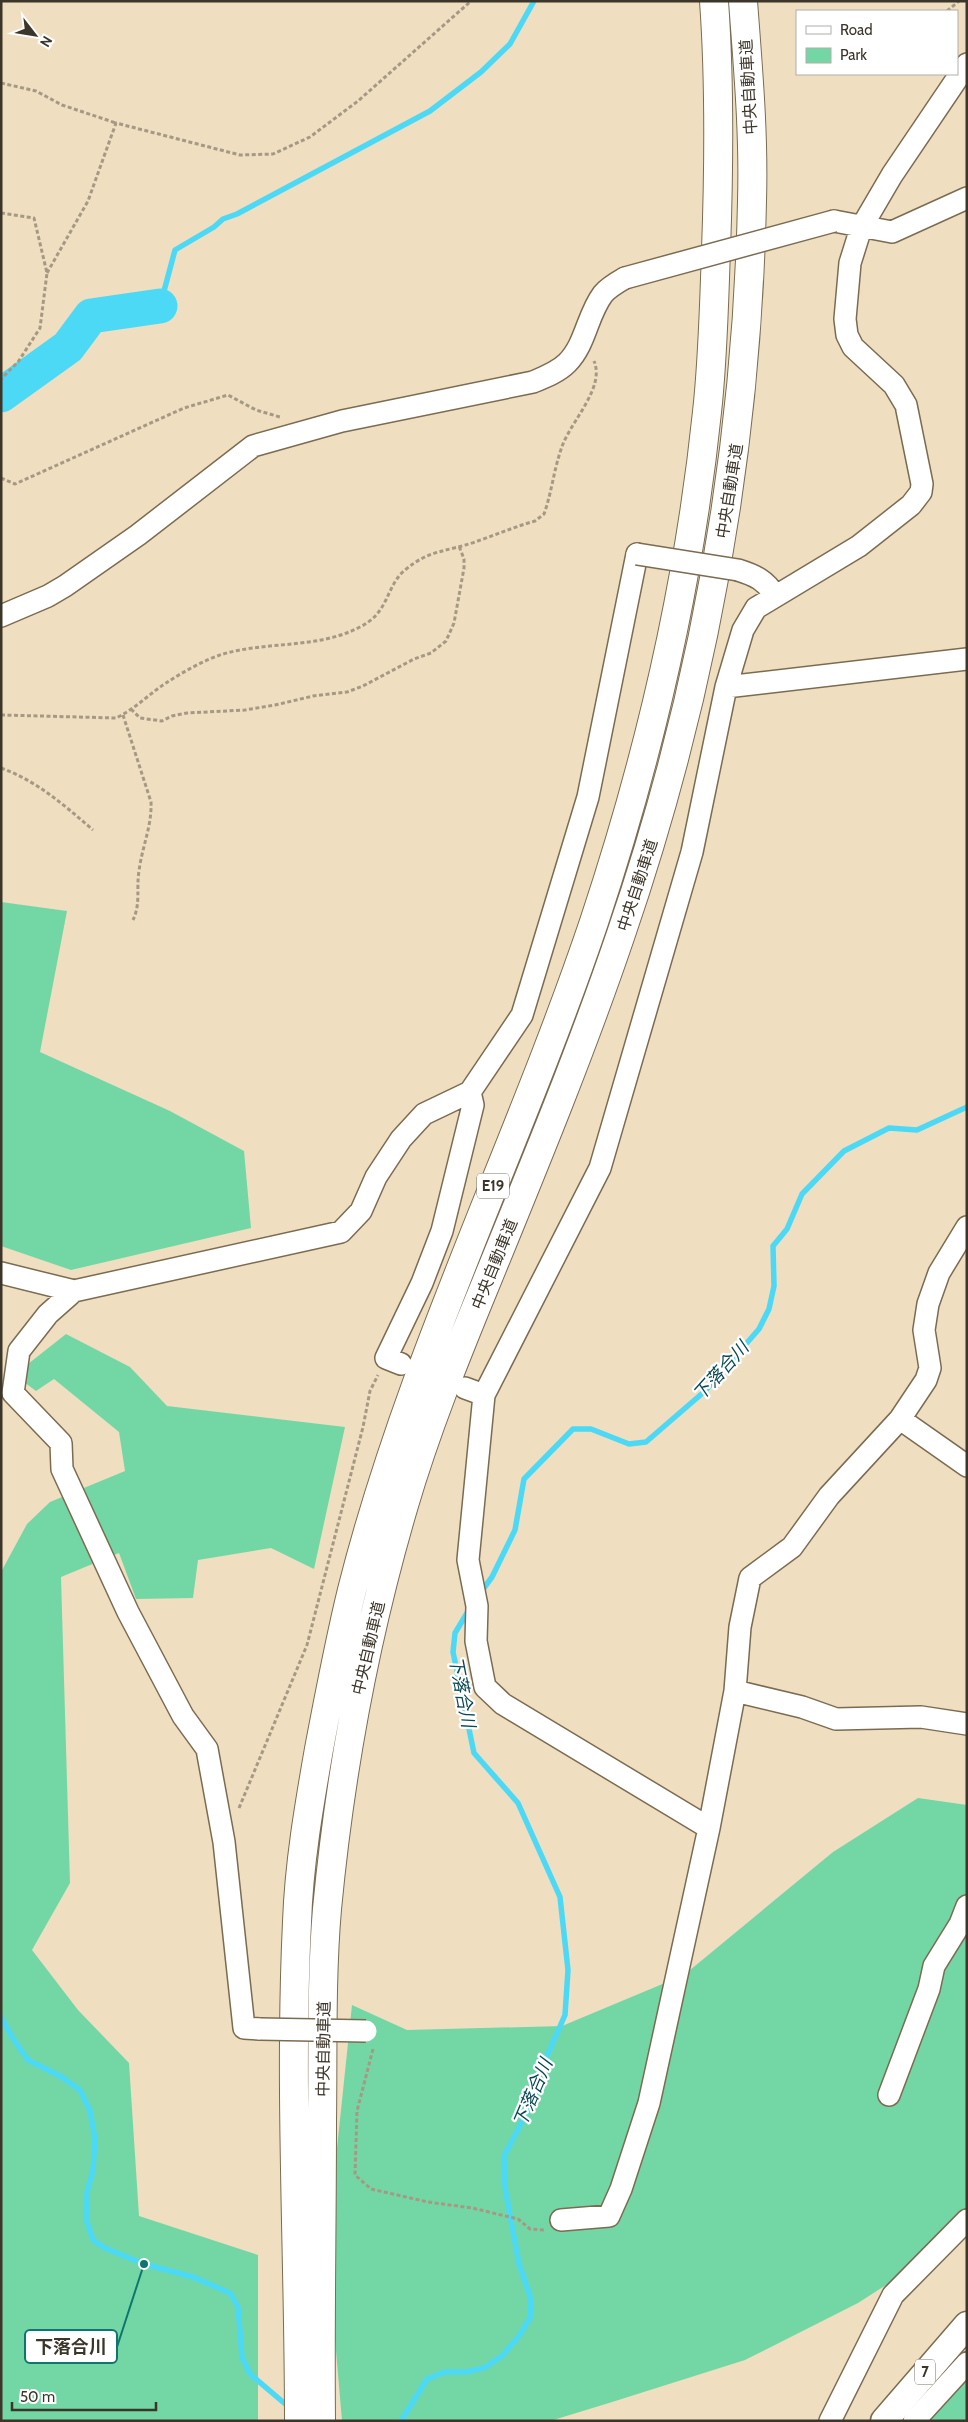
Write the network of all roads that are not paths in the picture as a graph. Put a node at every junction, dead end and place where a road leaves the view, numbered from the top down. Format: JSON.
{"nodes":[{"id":1,"x":714,"y":1,"type":"edge"},
{"id":2,"x":743,"y":1,"type":"edge"},
{"id":3,"x":967,"y":64,"type":"edge"},
{"id":4,"x":967,"y":198,"type":"edge"},
{"id":5,"x":861,"y":228,"type":"junction"},
{"id":6,"x":775,"y":596,"type":"junction"},
{"id":7,"x":1,"y":616,"type":"edge"},
{"id":8,"x":967,"y":659,"type":"edge"},
{"id":9,"x":726,"y":687,"type":"junction"},
{"id":10,"x":470,"y":1092,"type":"junction"},
{"id":11,"x":967,"y":1227,"type":"edge"},
{"id":12,"x":1,"y":1273,"type":"edge"},
{"id":13,"x":74,"y":1291,"type":"junction"},
{"id":14,"x":393,"y":1361,"type":"road end"},
{"id":15,"x":9,"y":1362,"type":"edge"},
{"id":16,"x":464,"y":1388,"type":"dead end"},
{"id":17,"x":484,"y":1395,"type":"junction"},
{"id":18,"x":900,"y":1419,"type":"junction"},
{"id":19,"x":967,"y":1466,"type":"edge"},
{"id":20,"x":735,"y":1691,"type":"junction"},
{"id":21,"x":967,"y":1724,"type":"edge"},
{"id":22,"x":709,"y":1828,"type":"junction"},
{"id":23,"x":967,"y":1906,"type":"edge"},
{"id":24,"x":366,"y":2031,"type":"road end"},
{"id":25,"x":890,"y":2095,"type":"dead end"},
{"id":26,"x":561,"y":2220,"type":"road end"},
{"id":27,"x":967,"y":2220,"type":"edge"},
{"id":28,"x":967,"y":2325,"type":"edge"},
{"id":29,"x":967,"y":2363,"type":"edge"},
{"id":30,"x":310,"y":2373,"type":"junction"},
{"id":31,"x":300,"y":2421,"type":"edge"},
{"id":32,"x":321,"y":2421,"type":"edge"},
{"id":33,"x":830,"y":2421,"type":"edge"},
{"id":34,"x":884,"y":2421,"type":"edge"},
{"id":35,"x":914,"y":2421,"type":"edge"}],
"edges":[{"from":1,"to":30,"type":"highway","name":"中央自動車道","number":"E19"},
{"from":2,"to":30,"type":"highway","name":"中央自動車道","number":"E19"},
{"from":3,"to":5,"type":"street"},
{"from":4,"to":5,"type":"street"},
{"from":5,"to":6,"type":"street"},
{"from":5,"to":7,"type":"street","bridge":true},
{"from":6,"to":9,"type":"street"},
{"from":6,"to":10,"type":"street","bridge":true},
{"from":8,"to":9,"type":"street"},
{"from":9,"to":17,"type":"street"},
{"from":10,"to":13,"type":"street"},
{"from":10,"to":14,"type":"street"},
{"from":11,"to":18,"type":"street"},
{"from":12,"to":13,"type":"street"},
{"from":13,"to":15,"type":"street"},
{"from":15,"to":24,"type":"street","bridge":true},
{"from":16,"to":17,"type":"street"},
{"from":17,"to":22,"type":"street"},
{"from":18,"to":19,"type":"street"},
{"from":18,"to":20,"type":"street"},
{"from":20,"to":21,"type":"street"},
{"from":20,"to":22,"type":"street"},
{"from":22,"to":26,"type":"street"},
{"from":23,"to":25,"type":"street"},
{"from":27,"to":33,"type":"street"},
{"from":28,"to":34,"type":"main road","number":"7"},
{"from":29,"to":35,"type":"street"},
{"from":30,"to":31,"type":"highway","name":"中央自動車道","number":"E19"},
{"from":30,"to":32,"type":"highway","name":"中央自動車道","number":"E19"}]}
